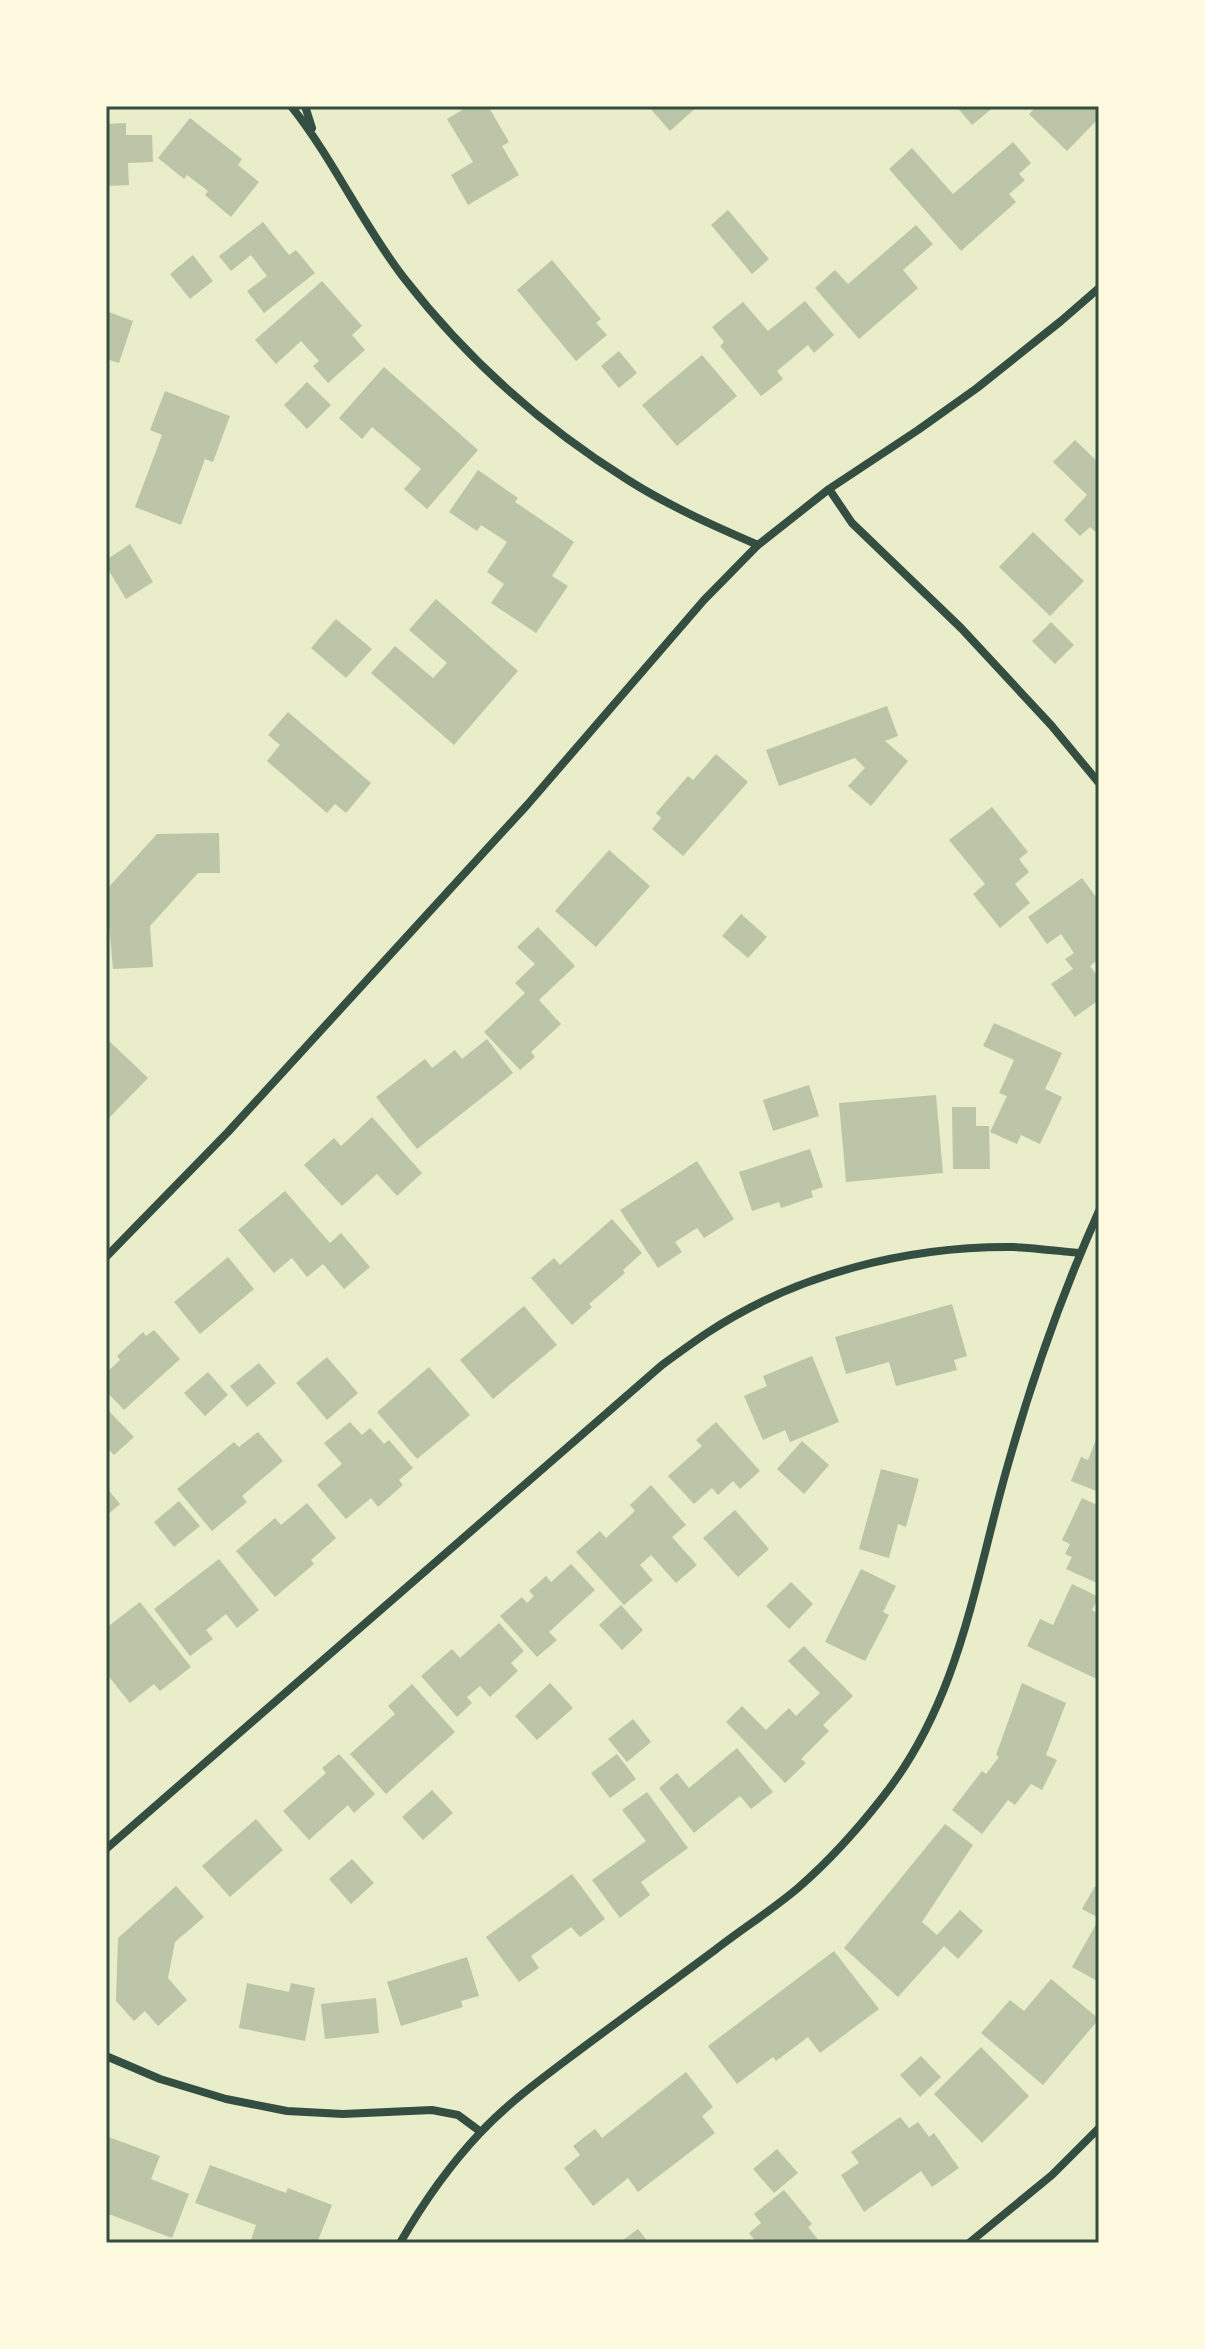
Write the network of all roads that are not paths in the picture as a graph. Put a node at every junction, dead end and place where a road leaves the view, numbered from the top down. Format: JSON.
{"nodes":[{"id":1,"x":291,"y":106,"type":"edge"},
{"id":2,"x":305,"y":106,"type":"edge"},
{"id":3,"x":313,"y":133,"type":"junction"},
{"id":4,"x":1099,"y":288,"type":"edge"},
{"id":5,"x":829,"y":489,"type":"junction"},
{"id":6,"x":758,"y":545,"type":"junction"},
{"id":7,"x":1099,"y":783,"type":"edge"},
{"id":8,"x":1099,"y":1211,"type":"edge"},
{"id":9,"x":1080,"y":1253,"type":"junction"},
{"id":10,"x":106,"y":1257,"type":"edge"},
{"id":11,"x":106,"y":1849,"type":"edge"},
{"id":12,"x":106,"y":2056,"type":"edge"},
{"id":13,"x":1099,"y":2128,"type":"edge"},
{"id":14,"x":481,"y":2132,"type":"junction"},
{"id":15,"x":400,"y":2243,"type":"edge"},
{"id":16,"x":969,"y":2243,"type":"edge"}],
"edges":[{"from":1,"to":3,"type":"street"},
{"from":2,"to":3,"type":"street"},
{"from":3,"to":6,"type":"street"},
{"from":4,"to":5,"type":"street"},
{"from":5,"to":6,"type":"street"},
{"from":5,"to":7,"type":"street"},
{"from":6,"to":10,"type":"street"},
{"from":8,"to":9,"type":"street"},
{"from":9,"to":11,"type":"street"},
{"from":9,"to":14,"type":"street"},
{"from":12,"to":14,"type":"street"},
{"from":13,"to":16,"type":"street"},
{"from":14,"to":15,"type":"street"}]}
